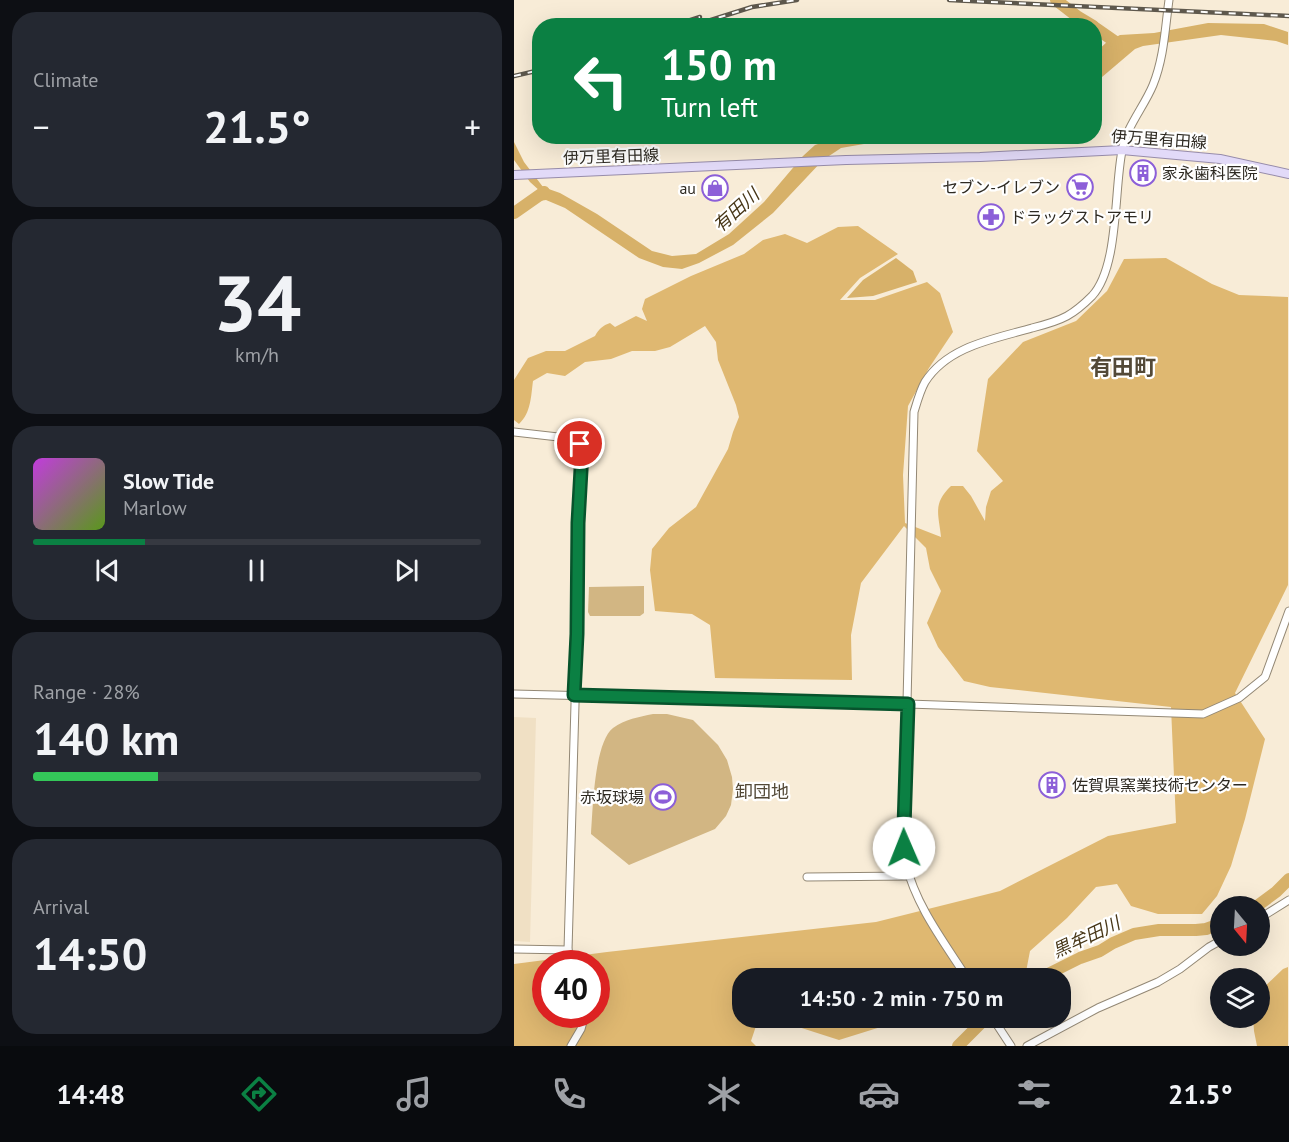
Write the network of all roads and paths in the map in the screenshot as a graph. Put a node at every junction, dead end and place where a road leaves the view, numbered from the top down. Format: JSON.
{"nodes":[{"id":1,"x":1169,"y":0,"type":"edge"},
{"id":2,"x":1122,"y":150,"type":"junction"},
{"id":3,"x":1288,"y":174,"type":"edge"},
{"id":4,"x":514,"y":176,"type":"edge"},
{"id":5,"x":514,"y":432,"type":"edge"},
{"id":6,"x":1288,"y":611,"type":"edge"},
{"id":7,"x":514,"y":694,"type":"edge"},
{"id":8,"x":574,"y":695,"type":"junction"},
{"id":9,"x":908,"y":704,"type":"junction"},
{"id":10,"x":910,"y":876,"type":"junction"},
{"id":11,"x":807,"y":877,"type":"dead end"},
{"id":12,"x":1288,"y":900,"type":"edge"},
{"id":13,"x":1270,"y":912,"type":"edge"},
{"id":14,"x":1210,"y":946,"type":"edge"},
{"id":15,"x":514,"y":949,"type":"edge"},
{"id":16,"x":568,"y":950,"type":"joint"},
{"id":17,"x":961,"y":968,"type":"edge"},
{"id":18,"x":580,"y":1028,"type":"edge"},
{"id":19,"x":999,"y":1028,"type":"edge"},
{"id":20,"x":571,"y":1046,"type":"edge"},
{"id":21,"x":1011,"y":1046,"type":"edge"},
{"id":22,"x":1027,"y":1046,"type":"edge"}],
"edges":[{"from":1,"to":2,"type":"street"},
{"from":2,"to":3,"type":"main road","name":"伊万里有田線"},
{"from":2,"to":4,"type":"main road","name":"伊万里有田線"},
{"from":2,"to":9,"type":"street"},
{"from":5,"to":8,"type":"street"},
{"from":6,"to":9,"type":"street"},
{"from":7,"to":8,"type":"street"},
{"from":8,"to":9,"type":"street"},
{"from":8,"to":16,"type":"street"},
{"from":9,"to":10,"type":"street"},
{"from":10,"to":11,"type":"street"},
{"from":10,"to":17,"type":"street"},
{"from":12,"to":13,"type":"street"},
{"from":14,"to":22,"type":"street"},
{"from":15,"to":16,"type":"street"},
{"from":18,"to":20,"type":"street"},
{"from":19,"to":21,"type":"street"}]}
